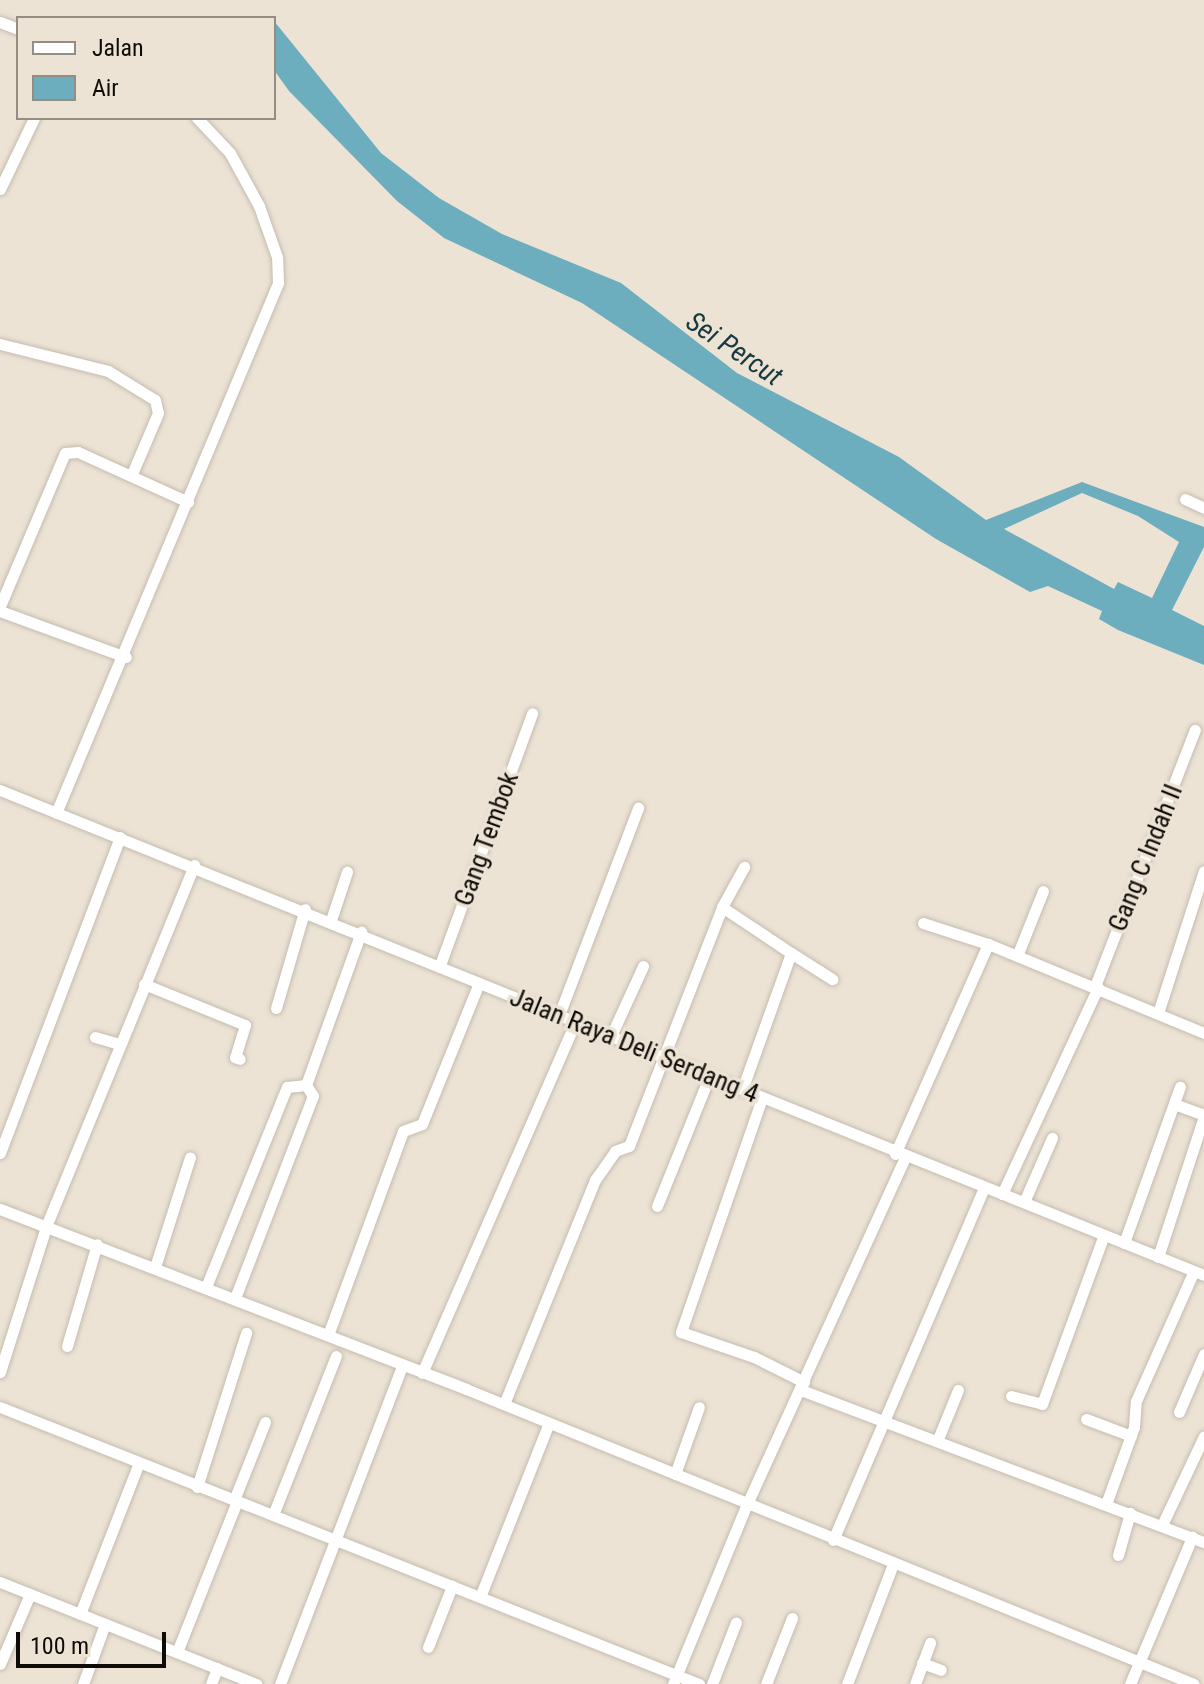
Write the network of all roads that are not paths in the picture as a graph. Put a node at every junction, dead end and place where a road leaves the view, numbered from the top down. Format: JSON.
{"nodes":[{"id":1,"x":33,"y":120,"type":"edge"},
{"id":2,"x":199,"y":120,"type":"edge"},
{"id":3,"x":0,"y":189,"type":"edge"},
{"id":4,"x":0,"y":344,"type":"edge"},
{"id":5,"x":132,"y":474,"type":"junction"},
{"id":6,"x":1185,"y":499,"type":"dead end"},
{"id":7,"x":188,"y":502,"type":"junction"},
{"id":8,"x":1204,"y":508,"type":"edge"},
{"id":9,"x":0,"y":608,"type":"edge"},
{"id":10,"x":126,"y":657,"type":"junction"},
{"id":11,"x":532,"y":713,"type":"dead end"},
{"id":12,"x":1195,"y":730,"type":"dead end"},
{"id":13,"x":0,"y":792,"type":"edge"},
{"id":14,"x":638,"y":808,"type":"dead end"},
{"id":15,"x":60,"y":815,"type":"junction"},
{"id":16,"x":120,"y":837,"type":"junction"},
{"id":17,"x":194,"y":865,"type":"junction"},
{"id":18,"x":744,"y":867,"type":"dead end"},
{"id":19,"x":1204,"y":871,"type":"edge"},
{"id":20,"x":347,"y":872,"type":"dead end"},
{"id":21,"x":1043,"y":891,"type":"dead end"},
{"id":22,"x":722,"y":907,"type":"junction"},
{"id":23,"x":305,"y":909,"type":"junction"},
{"id":24,"x":331,"y":920,"type":"junction"},
{"id":25,"x":923,"y":923,"type":"dead end"},
{"id":26,"x":361,"y":932,"type":"junction"},
{"id":27,"x":988,"y":944,"type":"junction"},
{"id":28,"x":791,"y":953,"type":"junction"},
{"id":29,"x":1017,"y":956,"type":"junction"},
{"id":30,"x":440,"y":965,"type":"junction"},
{"id":31,"x":643,"y":966,"type":"dead end"},
{"id":32,"x":832,"y":979,"type":"dead end"},
{"id":33,"x":479,"y":983,"type":"junction"},
{"id":34,"x":144,"y":984,"type":"junction"},
{"id":35,"x":1096,"y":986,"type":"junction"},
{"id":36,"x":276,"y":1008,"type":"dead end"},
{"id":37,"x":1158,"y":1013,"type":"junction"},
{"id":38,"x":559,"y":1015,"type":"junction"},
{"id":39,"x":575,"y":1022,"type":"junction"},
{"id":40,"x":1204,"y":1033,"type":"edge"},
{"id":41,"x":611,"y":1036,"type":"junction"},
{"id":42,"x":95,"y":1037,"type":"dead end"},
{"id":43,"x":120,"y":1044,"type":"junction"},
{"id":44,"x":240,"y":1059,"type":"dead end"},
{"id":45,"x":664,"y":1061,"type":"junction"},
{"id":46,"x":709,"y":1077,"type":"junction"},
{"id":47,"x":306,"y":1085,"type":"junction"},
{"id":48,"x":1180,"y":1087,"type":"dead end"},
{"id":49,"x":742,"y":1090,"type":"junction"},
{"id":50,"x":762,"y":1098,"type":"junction"},
{"id":51,"x":1174,"y":1104,"type":"junction"},
{"id":52,"x":1204,"y":1116,"type":"edge"},
{"id":53,"x":1052,"y":1138,"type":"dead end"},
{"id":54,"x":0,"y":1153,"type":"edge"},
{"id":55,"x":900,"y":1156,"type":"junction"},
{"id":56,"x":190,"y":1157,"type":"dead end"},
{"id":57,"x":984,"y":1187,"type":"junction"},
{"id":58,"x":1002,"y":1194,"type":"junction"},
{"id":59,"x":1024,"y":1202,"type":"junction"},
{"id":60,"x":657,"y":1206,"type":"dead end"},
{"id":61,"x":0,"y":1209,"type":"edge"},
{"id":62,"x":47,"y":1224,"type":"junction"},
{"id":63,"x":1104,"y":1235,"type":"junction"},
{"id":64,"x":1124,"y":1243,"type":"junction"},
{"id":65,"x":97,"y":1244,"type":"junction"},
{"id":66,"x":1158,"y":1257,"type":"junction"},
{"id":67,"x":155,"y":1267,"type":"junction"},
{"id":68,"x":1199,"y":1273,"type":"edge"},
{"id":69,"x":206,"y":1287,"type":"junction"},
{"id":70,"x":235,"y":1298,"type":"junction"},
{"id":71,"x":246,"y":1333,"type":"dead end"},
{"id":72,"x":328,"y":1335,"type":"junction"},
{"id":73,"x":67,"y":1346,"type":"dead end"},
{"id":74,"x":1204,"y":1354,"type":"edge"},
{"id":75,"x":336,"y":1356,"type":"dead end"},
{"id":76,"x":402,"y":1366,"type":"junction"},
{"id":77,"x":0,"y":1372,"type":"edge"},
{"id":78,"x":422,"y":1373,"type":"junction"},
{"id":79,"x":802,"y":1386,"type":"junction"},
{"id":80,"x":958,"y":1390,"type":"dead end"},
{"id":81,"x":1011,"y":1396,"type":"dead end"},
{"id":82,"x":504,"y":1404,"type":"junction"},
{"id":83,"x":0,"y":1407,"type":"edge"},
{"id":84,"x":699,"y":1407,"type":"dead end"},
{"id":85,"x":1179,"y":1412,"type":"dead end"},
{"id":86,"x":880,"y":1419,"type":"junction"},
{"id":87,"x":1086,"y":1419,"type":"dead end"},
{"id":88,"x":265,"y":1422,"type":"dead end"},
{"id":89,"x":548,"y":1425,"type":"junction"},
{"id":90,"x":1131,"y":1436,"type":"junction"},
{"id":91,"x":1204,"y":1436,"type":"edge"},
{"id":92,"x":938,"y":1439,"type":"junction"},
{"id":93,"x":139,"y":1463,"type":"junction"},
{"id":94,"x":675,"y":1474,"type":"junction"},
{"id":95,"x":197,"y":1487,"type":"junction"},
{"id":96,"x":236,"y":1501,"type":"junction"},
{"id":97,"x":747,"y":1504,"type":"junction"},
{"id":98,"x":1106,"y":1504,"type":"junction"},
{"id":99,"x":1130,"y":1513,"type":"junction"},
{"id":100,"x":273,"y":1515,"type":"junction"},
{"id":101,"x":1162,"y":1525,"type":"junction"},
{"id":102,"x":1192,"y":1537,"type":"junction"},
{"id":103,"x":336,"y":1539,"type":"junction"},
{"id":104,"x":833,"y":1540,"type":"junction"},
{"id":105,"x":1204,"y":1542,"type":"edge"},
{"id":106,"x":1118,"y":1555,"type":"dead end"},
{"id":107,"x":893,"y":1564,"type":"junction"},
{"id":108,"x":0,"y":1582,"type":"edge"},
{"id":109,"x":452,"y":1586,"type":"junction"},
{"id":110,"x":30,"y":1594,"type":"junction"},
{"id":111,"x":480,"y":1597,"type":"junction"},
{"id":112,"x":80,"y":1614,"type":"junction"},
{"id":113,"x":792,"y":1618,"type":"dead end"},
{"id":114,"x":736,"y":1622,"type":"dead end"},
{"id":115,"x":105,"y":1624,"type":"junction"},
{"id":116,"x":930,"y":1643,"type":"dead end"},
{"id":117,"x":428,"y":1647,"type":"dead end"},
{"id":118,"x":177,"y":1652,"type":"junction"},
{"id":119,"x":1139,"y":1660,"type":"junction"},
{"id":120,"x":922,"y":1663,"type":"junction"},
{"id":121,"x":0,"y":1664,"type":"edge"},
{"id":122,"x":217,"y":1668,"type":"junction"},
{"id":123,"x":941,"y":1670,"type":"dead end"},
{"id":124,"x":675,"y":1680,"type":"edge"},
{"id":125,"x":83,"y":1684,"type":"edge"},
{"id":126,"x":211,"y":1684,"type":"edge"},
{"id":127,"x":256,"y":1684,"type":"edge"},
{"id":128,"x":280,"y":1684,"type":"edge"},
{"id":129,"x":699,"y":1684,"type":"edge"},
{"id":130,"x":712,"y":1684,"type":"edge"},
{"id":131,"x":766,"y":1684,"type":"edge"},
{"id":132,"x":847,"y":1684,"type":"edge"},
{"id":133,"x":915,"y":1684,"type":"edge"},
{"id":134,"x":1130,"y":1684,"type":"edge"},
{"id":135,"x":1194,"y":1684,"type":"edge"}],
"edges":[{"from":1,"to":3,"type":"street"},
{"from":2,"to":7,"type":"street"},
{"from":4,"to":5,"type":"street"},
{"from":5,"to":7,"type":"street"},
{"from":5,"to":9,"type":"street"},
{"from":6,"to":8,"type":"street"},
{"from":7,"to":10,"type":"street"},
{"from":9,"to":10,"type":"street"},
{"from":10,"to":15,"type":"street"},
{"from":11,"to":30,"type":"street","name":"Gang Tembok"},
{"from":12,"to":35,"type":"street","name":"Gang C Indah II"},
{"from":13,"to":15,"type":"street","name":"Jalan Raya Deli Serdang 4"},
{"from":14,"to":38,"type":"street"},
{"from":15,"to":16,"type":"street","name":"Jalan Raya Deli Serdang 4"},
{"from":16,"to":17,"type":"street","name":"Jalan Raya Deli Serdang 4"},
{"from":16,"to":54,"type":"street"},
{"from":17,"to":23,"type":"street","name":"Jalan Raya Deli Serdang 4"},
{"from":17,"to":34,"type":"street"},
{"from":18,"to":22,"type":"street"},
{"from":19,"to":37,"type":"street"},
{"from":20,"to":24,"type":"street"},
{"from":21,"to":29,"type":"street"},
{"from":22,"to":28,"type":"street"},
{"from":22,"to":45,"type":"street"},
{"from":23,"to":24,"type":"street","name":"Jalan Raya Deli Serdang 4"},
{"from":23,"to":36,"type":"street"},
{"from":24,"to":26,"type":"street","name":"Jalan Raya Deli Serdang 4"},
{"from":25,"to":27,"type":"street"},
{"from":26,"to":30,"type":"street","name":"Jalan Raya Deli Serdang 4"},
{"from":26,"to":47,"type":"street"},
{"from":27,"to":29,"type":"street"},
{"from":27,"to":55,"type":"street"},
{"from":28,"to":32,"type":"street"},
{"from":28,"to":49,"type":"street"},
{"from":29,"to":35,"type":"street"},
{"from":30,"to":33,"type":"street","name":"Jalan Raya Deli Serdang 4"},
{"from":31,"to":41,"type":"street"},
{"from":33,"to":38,"type":"street","name":"Jalan Raya Deli Serdang 4"},
{"from":33,"to":72,"type":"street"},
{"from":34,"to":43,"type":"street"},
{"from":34,"to":44,"type":"street"},
{"from":35,"to":37,"type":"street"},
{"from":35,"to":58,"type":"street","name":"Gang C Indah II"},
{"from":37,"to":40,"type":"street"},
{"from":38,"to":39,"type":"street","name":"Jalan Raya Deli Serdang 4"},
{"from":39,"to":41,"type":"street","name":"Jalan Raya Deli Serdang 4"},
{"from":39,"to":78,"type":"street"},
{"from":41,"to":45,"type":"street","name":"Jalan Raya Deli Serdang 4"},
{"from":42,"to":43,"type":"street"},
{"from":43,"to":62,"type":"street"},
{"from":45,"to":46,"type":"street","name":"Jalan Raya Deli Serdang 4"},
{"from":45,"to":82,"type":"street"},
{"from":46,"to":49,"type":"street","name":"Jalan Raya Deli Serdang 4"},
{"from":46,"to":60,"type":"street"},
{"from":47,"to":69,"type":"street"},
{"from":47,"to":70,"type":"street"},
{"from":48,"to":51,"type":"street"},
{"from":49,"to":50,"type":"street","name":"Jalan Raya Deli Serdang 4"},
{"from":50,"to":55,"type":"street","name":"Jalan Raya Deli Serdang 4"},
{"from":50,"to":79,"type":"street"},
{"from":51,"to":52,"type":"street"},
{"from":51,"to":64,"type":"street"},
{"from":52,"to":66,"type":"street"},
{"from":53,"to":59,"type":"street"},
{"from":55,"to":57,"type":"street","name":"Jalan Raya Deli Serdang 4"},
{"from":55,"to":79,"type":"street"},
{"from":56,"to":67,"type":"street"},
{"from":57,"to":58,"type":"street","name":"Jalan Raya Deli Serdang 4"},
{"from":57,"to":86,"type":"street"},
{"from":58,"to":59,"type":"street","name":"Jalan Raya Deli Serdang 4"},
{"from":59,"to":63,"type":"street","name":"Jalan Raya Deli Serdang 4"},
{"from":61,"to":62,"type":"street"},
{"from":62,"to":65,"type":"street"},
{"from":62,"to":77,"type":"street"},
{"from":63,"to":64,"type":"street","name":"Jalan Raya Deli Serdang 4"},
{"from":63,"to":81,"type":"street"},
{"from":64,"to":66,"type":"street","name":"Jalan Raya Deli Serdang 4"},
{"from":65,"to":67,"type":"street"},
{"from":65,"to":73,"type":"street"},
{"from":66,"to":68,"type":"street","name":"Jalan Raya Deli Serdang 4"},
{"from":67,"to":69,"type":"street"},
{"from":68,"to":90,"type":"street"},
{"from":69,"to":70,"type":"street"},
{"from":70,"to":72,"type":"street"},
{"from":71,"to":95,"type":"street"},
{"from":72,"to":76,"type":"street"},
{"from":74,"to":85,"type":"street"},
{"from":75,"to":100,"type":"street"},
{"from":76,"to":78,"type":"street"},
{"from":76,"to":103,"type":"street"},
{"from":78,"to":82,"type":"street"},
{"from":79,"to":86,"type":"street"},
{"from":79,"to":97,"type":"street"},
{"from":80,"to":92,"type":"street"},
{"from":82,"to":89,"type":"street"},
{"from":83,"to":93,"type":"street"},
{"from":84,"to":94,"type":"street"},
{"from":86,"to":92,"type":"street"},
{"from":86,"to":104,"type":"street"},
{"from":87,"to":90,"type":"street"},
{"from":88,"to":96,"type":"street"},
{"from":89,"to":94,"type":"street"},
{"from":89,"to":111,"type":"street"},
{"from":90,"to":98,"type":"street"},
{"from":91,"to":101,"type":"street"},
{"from":92,"to":98,"type":"street"},
{"from":93,"to":95,"type":"street"},
{"from":93,"to":112,"type":"street"},
{"from":94,"to":97,"type":"street"},
{"from":95,"to":96,"type":"street"},
{"from":96,"to":100,"type":"street"},
{"from":96,"to":118,"type":"street"},
{"from":97,"to":104,"type":"street"},
{"from":97,"to":124,"type":"street"},
{"from":98,"to":99,"type":"street"},
{"from":99,"to":101,"type":"street"},
{"from":99,"to":106,"type":"street"},
{"from":100,"to":103,"type":"street"},
{"from":101,"to":102,"type":"street"},
{"from":102,"to":105,"type":"street"},
{"from":102,"to":119,"type":"street"},
{"from":103,"to":109,"type":"street"},
{"from":103,"to":128,"type":"street"},
{"from":104,"to":107,"type":"street"},
{"from":107,"to":119,"type":"street"},
{"from":107,"to":132,"type":"street"},
{"from":108,"to":110,"type":"street"},
{"from":109,"to":111,"type":"street"},
{"from":109,"to":117,"type":"street"},
{"from":110,"to":112,"type":"street"},
{"from":110,"to":121,"type":"street"},
{"from":111,"to":124,"type":"street"},
{"from":112,"to":115,"type":"street"},
{"from":113,"to":131,"type":"street"},
{"from":114,"to":130,"type":"street"},
{"from":115,"to":118,"type":"street"},
{"from":115,"to":125,"type":"street"},
{"from":116,"to":120,"type":"street"},
{"from":118,"to":122,"type":"street"},
{"from":119,"to":134,"type":"street"},
{"from":119,"to":135,"type":"street"},
{"from":120,"to":123,"type":"street"},
{"from":120,"to":133,"type":"street"},
{"from":122,"to":126,"type":"street"},
{"from":122,"to":127,"type":"street"},
{"from":124,"to":129,"type":"street"}]}
